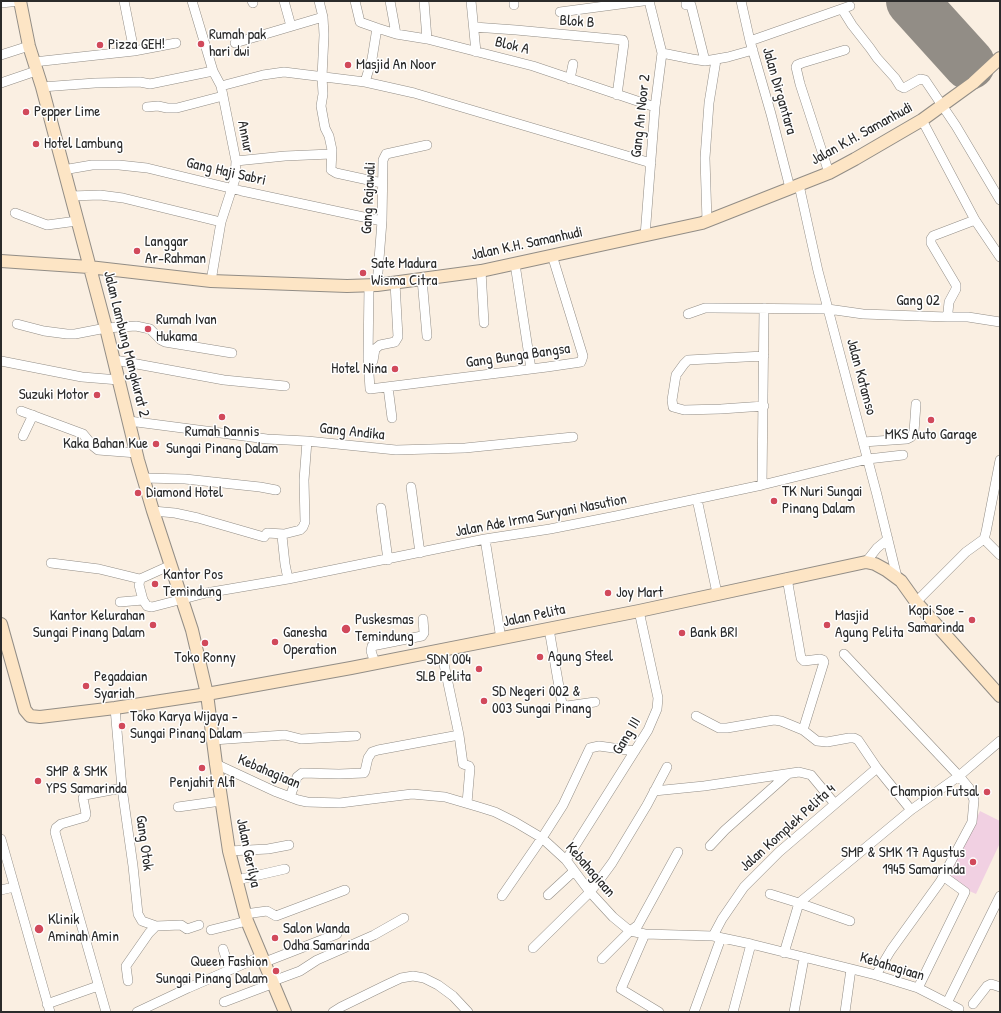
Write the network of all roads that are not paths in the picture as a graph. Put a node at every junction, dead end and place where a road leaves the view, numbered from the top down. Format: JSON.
{"nodes":[{"id":1,"x":18,"y":1,"type":"edge"},
{"id":2,"x":124,"y":1,"type":"edge"},
{"id":3,"x":192,"y":1,"type":"edge"},
{"id":4,"x":284,"y":1,"type":"edge"},
{"id":5,"x":319,"y":1,"type":"edge"},
{"id":6,"x":355,"y":1,"type":"edge"},
{"id":7,"x":390,"y":1,"type":"edge"},
{"id":8,"x":424,"y":1,"type":"edge"},
{"id":9,"x":471,"y":1,"type":"edge"},
{"id":10,"x":643,"y":1,"type":"edge"},
{"id":11,"x":649,"y":1,"type":"edge"},
{"id":12,"x":686,"y":1,"type":"edge"},
{"id":13,"x":741,"y":1,"type":"edge"},
{"id":14,"x":1,"y":2,"type":"edge"},
{"id":15,"x":1,"y":6,"type":"edge"},
{"id":16,"x":560,"y":12,"type":"dead end"},
{"id":17,"x":323,"y":17,"type":"junction"},
{"id":18,"x":291,"y":26,"type":"junction"},
{"id":19,"x":474,"y":27,"type":"junction"},
{"id":20,"x":377,"y":28,"type":"junction"},
{"id":21,"x":396,"y":34,"type":"junction"},
{"id":22,"x":427,"y":39,"type":"junction"},
{"id":23,"x":235,"y":42,"type":"dead end"},
{"id":24,"x":176,"y":43,"type":"dead end"},
{"id":25,"x":752,"y":45,"type":"junction"},
{"id":26,"x":29,"y":46,"type":"junction"},
{"id":27,"x":845,"y":50,"type":"dead end"},
{"id":28,"x":134,"y":51,"type":"junction"},
{"id":29,"x":476,"y":52,"type":"junction"},
{"id":30,"x":662,"y":53,"type":"junction"},
{"id":31,"x":1,"y":55,"type":"edge"},
{"id":32,"x":1000,"y":58,"type":"edge"},
{"id":33,"x":716,"y":60,"type":"junction"},
{"id":34,"x":705,"y":61,"type":"junction"},
{"id":35,"x":573,"y":64,"type":"dead end"},
{"id":36,"x":35,"y":66,"type":"junction"},
{"id":37,"x":213,"y":71,"type":"junction"},
{"id":38,"x":322,"y":77,"type":"junction"},
{"id":39,"x":570,"y":79,"type":"junction"},
{"id":40,"x":365,"y":82,"type":"junction"},
{"id":41,"x":1,"y":83,"type":"edge"},
{"id":42,"x":221,"y":86,"type":"junction"},
{"id":43,"x":42,"y":87,"type":"junction"},
{"id":44,"x":617,"y":95,"type":"junction"},
{"id":45,"x":223,"y":96,"type":"junction"},
{"id":46,"x":942,"y":106,"type":"junction"},
{"id":47,"x":147,"y":107,"type":"dead end"},
{"id":48,"x":655,"y":107,"type":"junction"},
{"id":49,"x":922,"y":120,"type":"junction"},
{"id":50,"x":427,"y":145,"type":"dead end"},
{"id":51,"x":331,"y":154,"type":"junction"},
{"id":52,"x":236,"y":161,"type":"junction"},
{"id":53,"x":651,"y":163,"type":"junction"},
{"id":54,"x":63,"y":170,"type":"junction"},
{"id":55,"x":829,"y":173,"type":"junction"},
{"id":56,"x":382,"y":183,"type":"junction"},
{"id":57,"x":795,"y":186,"type":"junction"},
{"id":58,"x":232,"y":188,"type":"junction"},
{"id":59,"x":71,"y":196,"type":"junction"},
{"id":60,"x":1000,"y":200,"type":"edge"},
{"id":61,"x":15,"y":212,"type":"dead end"},
{"id":62,"x":975,"y":220,"type":"junction"},
{"id":63,"x":382,"y":221,"type":"junction"},
{"id":64,"x":707,"y":221,"type":"junction"},
{"id":65,"x":77,"y":222,"type":"junction"},
{"id":66,"x":221,"y":222,"type":"junction"},
{"id":67,"x":645,"y":236,"type":"junction"},
{"id":68,"x":999,"y":253,"type":"edge"},
{"id":69,"x":552,"y":255,"type":"junction"},
{"id":70,"x":1,"y":261,"type":"edge"},
{"id":71,"x":515,"y":264,"type":"junction"},
{"id":72,"x":89,"y":266,"type":"junction"},
{"id":73,"x":481,"y":271,"type":"junction"},
{"id":74,"x":422,"y":279,"type":"junction"},
{"id":75,"x":211,"y":281,"type":"junction"},
{"id":76,"x":395,"y":283,"type":"junction"},
{"id":77,"x":373,"y":286,"type":"junction"},
{"id":78,"x":764,"y":308,"type":"junction"},
{"id":79,"x":828,"y":309,"type":"junction"},
{"id":80,"x":688,"y":314,"type":"dead end"},
{"id":81,"x":947,"y":317,"type":"junction"},
{"id":82,"x":1000,"y":322,"type":"edge"},
{"id":83,"x":484,"y":323,"type":"dead end"},
{"id":84,"x":17,"y":324,"type":"dead end"},
{"id":85,"x":106,"y":328,"type":"junction"},
{"id":86,"x":428,"y":336,"type":"dead end"},
{"id":87,"x":232,"y":353,"type":"dead end"},
{"id":88,"x":764,"y":356,"type":"junction"},
{"id":89,"x":115,"y":360,"type":"junction"},
{"id":90,"x":1,"y":361,"type":"edge"},
{"id":91,"x":373,"y":362,"type":"dead end"},
{"id":92,"x":531,"y":369,"type":"junction"},
{"id":93,"x":119,"y":380,"type":"junction"},
{"id":94,"x":285,"y":386,"type":"dead end"},
{"id":95,"x":388,"y":387,"type":"junction"},
{"id":96,"x":371,"y":389,"type":"joint"},
{"id":97,"x":916,"y":404,"type":"dead end"},
{"id":98,"x":764,"y":406,"type":"junction"},
{"id":99,"x":21,"y":411,"type":"dead end"},
{"id":100,"x":33,"y":415,"type":"junction"},
{"id":101,"x":392,"y":418,"type":"dead end"},
{"id":102,"x":129,"y":421,"type":"junction"},
{"id":103,"x":23,"y":436,"type":"dead end"},
{"id":104,"x":573,"y":437,"type":"dead end"},
{"id":105,"x":307,"y":441,"type":"junction"},
{"id":106,"x":863,"y":442,"type":"junction"},
{"id":107,"x":137,"y":453,"type":"junction"},
{"id":108,"x":903,"y":455,"type":"dead end"},
{"id":109,"x":868,"y":459,"type":"junction"},
{"id":110,"x":1000,"y":460,"type":"edge"},
{"id":111,"x":144,"y":478,"type":"junction"},
{"id":112,"x":762,"y":485,"type":"junction"},
{"id":113,"x":411,"y":488,"type":"dead end"},
{"id":114,"x":276,"y":490,"type":"dead end"},
{"id":115,"x":697,"y":499,"type":"junction"},
{"id":116,"x":381,"y":508,"type":"dead end"},
{"id":117,"x":153,"y":511,"type":"junction"},
{"id":118,"x":284,"y":534,"type":"junction"},
{"id":119,"x":984,"y":538,"type":"junction"},
{"id":120,"x":485,"y":539,"type":"junction"},
{"id":121,"x":888,"y":539,"type":"junction"},
{"id":122,"x":420,"y":553,"type":"junction"},
{"id":123,"x":1000,"y":556,"type":"edge"},
{"id":124,"x":388,"y":560,"type":"junction"},
{"id":125,"x":866,"y":562,"type":"junction"},
{"id":126,"x":51,"y":563,"type":"dead end"},
{"id":127,"x":171,"y":565,"type":"junction"},
{"id":128,"x":897,"y":577,"type":"junction"},
{"id":129,"x":787,"y":578,"type":"junction"},
{"id":130,"x":140,"y":579,"type":"junction"},
{"id":131,"x":288,"y":579,"type":"junction"},
{"id":132,"x":718,"y":594,"type":"junction"},
{"id":133,"x":182,"y":599,"type":"junction"},
{"id":134,"x":143,"y":600,"type":"junction"},
{"id":135,"x":120,"y":602,"type":"dead end"},
{"id":136,"x":916,"y":602,"type":"junction"},
{"id":137,"x":639,"y":611,"type":"junction"},
{"id":138,"x":423,"y":619,"type":"dead end"},
{"id":139,"x":1,"y":624,"type":"edge"},
{"id":140,"x":549,"y":629,"type":"junction"},
{"id":141,"x":501,"y":639,"type":"junction"},
{"id":142,"x":441,"y":650,"type":"junction"},
{"id":143,"x":844,"y":654,"type":"dead end"},
{"id":144,"x":375,"y":663,"type":"junction"},
{"id":145,"x":207,"y":694,"type":"junction"},
{"id":146,"x":1000,"y":696,"type":"edge"},
{"id":147,"x":594,"y":702,"type":"dead end"},
{"id":148,"x":115,"y":708,"type":"junction"},
{"id":149,"x":696,"y":716,"type":"dead end"},
{"id":150,"x":803,"y":730,"type":"junction"},
{"id":151,"x":459,"y":735,"type":"junction"},
{"id":152,"x":356,"y":736,"type":"dead end"},
{"id":153,"x":213,"y":740,"type":"junction"},
{"id":154,"x":1000,"y":741,"type":"edge"},
{"id":155,"x":635,"y":751,"type":"junction"},
{"id":156,"x":216,"y":764,"type":"junction"},
{"id":157,"x":667,"y":767,"type":"dead end"},
{"id":158,"x":877,"y":768,"type":"junction"},
{"id":159,"x":788,"y":774,"type":"junction"},
{"id":160,"x":959,"y":776,"type":"junction"},
{"id":161,"x":122,"y":788,"type":"junction"},
{"id":162,"x":654,"y":791,"type":"junction"},
{"id":163,"x":290,"y":797,"type":"junction"},
{"id":164,"x":221,"y":801,"type":"junction"},
{"id":165,"x":468,"y":803,"type":"junction"},
{"id":166,"x":835,"y":804,"type":"junction"},
{"id":167,"x":178,"y":807,"type":"dead end"},
{"id":168,"x":911,"y":810,"type":"junction"},
{"id":169,"x":542,"y":838,"type":"junction"},
{"id":170,"x":1,"y":840,"type":"edge"},
{"id":171,"x":289,"y":845,"type":"dead end"},
{"id":172,"x":710,"y":846,"type":"dead end"},
{"id":173,"x":229,"y":852,"type":"junction"},
{"id":174,"x":678,"y":852,"type":"dead end"},
{"id":175,"x":566,"y":860,"type":"junction"},
{"id":176,"x":284,"y":869,"type":"dead end"},
{"id":177,"x":574,"y":871,"type":"junction"},
{"id":178,"x":944,"y":876,"type":"junction"},
{"id":179,"x":237,"y":880,"type":"junction"},
{"id":180,"x":14,"y":887,"type":"junction"},
{"id":181,"x":1,"y":890,"type":"edge"},
{"id":182,"x":345,"y":890,"type":"dead end"},
{"id":183,"x":590,"y":892,"type":"junction"},
{"id":184,"x":770,"y":894,"type":"dead end"},
{"id":185,"x":548,"y":895,"type":"dead end"},
{"id":186,"x":502,"y":896,"type":"dead end"},
{"id":187,"x":1000,"y":896,"type":"edge"},
{"id":188,"x":799,"y":903,"type":"junction"},
{"id":189,"x":246,"y":917,"type":"junction"},
{"id":190,"x":404,"y":918,"type":"dead end"},
{"id":191,"x":850,"y":921,"type":"dead end"},
{"id":192,"x":200,"y":925,"type":"dead end"},
{"id":193,"x":156,"y":926,"type":"junction"},
{"id":194,"x":211,"y":930,"type":"dead end"},
{"id":195,"x":630,"y":931,"type":"junction"},
{"id":196,"x":337,"y":934,"type":"dead end"},
{"id":197,"x":645,"y":934,"type":"junction"},
{"id":198,"x":717,"y":937,"type":"junction"},
{"id":199,"x":751,"y":944,"type":"junction"},
{"id":200,"x":533,"y":948,"type":"dead end"},
{"id":201,"x":223,"y":949,"type":"dead end"},
{"id":202,"x":784,"y":953,"type":"junction"},
{"id":203,"x":804,"y":958,"type":"junction"},
{"id":204,"x":263,"y":959,"type":"junction"},
{"id":205,"x":602,"y":959,"type":"dead end"},
{"id":206,"x":851,"y":969,"type":"junction"},
{"id":207,"x":230,"y":970,"type":"junction"},
{"id":208,"x":876,"y":975,"type":"junction"},
{"id":209,"x":128,"y":981,"type":"dead end"},
{"id":210,"x":273,"y":982,"type":"junction"},
{"id":211,"x":98,"y":986,"type":"junction"},
{"id":212,"x":1000,"y":987,"type":"edge"},
{"id":213,"x":918,"y":988,"type":"junction"},
{"id":214,"x":224,"y":1002,"type":"dead end"},
{"id":215,"x":947,"y":1002,"type":"junction"},
{"id":216,"x":973,"y":1004,"type":"dead end"},
{"id":217,"x":48,"y":1008,"type":"edge"},
{"id":218,"x":959,"y":1009,"type":"dead end"},
{"id":219,"x":464,"y":1011,"type":"edge"},
{"id":220,"x":106,"y":1012,"type":"edge"},
{"id":221,"x":137,"y":1012,"type":"edge"},
{"id":222,"x":285,"y":1012,"type":"edge"},
{"id":223,"x":334,"y":1012,"type":"edge"},
{"id":224,"x":659,"y":1012,"type":"edge"},
{"id":225,"x":694,"y":1012,"type":"edge"},
{"id":226,"x":733,"y":1012,"type":"edge"},
{"id":227,"x":794,"y":1012,"type":"edge"},
{"id":228,"x":845,"y":1012,"type":"edge"}],
"edges":[{"from":1,"to":14,"type":"street"},
{"from":1,"to":15,"type":"street"},
{"from":1,"to":26,"type":"street","name":"Jalan Lambung Mangkurat 2"},
{"from":2,"to":28,"type":"street"},
{"from":3,"to":37,"type":"street","name":"Annur"},
{"from":4,"to":18,"type":"street"},
{"from":5,"to":17,"type":"street"},
{"from":6,"to":20,"type":"street","name":"Blok A"},
{"from":7,"to":21,"type":"street"},
{"from":8,"to":22,"type":"street"},
{"from":9,"to":19,"type":"street"},
{"from":10,"to":16,"type":"street"},
{"from":11,"to":30,"type":"street","name":"Gang An Noor 2"},
{"from":12,"to":34,"type":"street"},
{"from":13,"to":25,"type":"street","name":"Jalan Dirgantara"},
{"from":17,"to":18,"type":"street"},
{"from":17,"to":38,"type":"street"},
{"from":18,"to":23,"type":"street"},
{"from":19,"to":29,"type":"street"},
{"from":19,"to":44,"type":"street","name":"Blok B"},
{"from":20,"to":21,"type":"street","name":"Blok A"},
{"from":20,"to":40,"type":"street"},
{"from":21,"to":22,"type":"street","name":"Blok A"},
{"from":22,"to":29,"type":"street","name":"Blok A"},
{"from":24,"to":28,"type":"street"},
{"from":25,"to":33,"type":"street"},
{"from":25,"to":46,"type":"street"},
{"from":25,"to":57,"type":"street","name":"Jalan Dirgantara"},
{"from":26,"to":31,"type":"street"},
{"from":26,"to":36,"type":"street","name":"Jalan Lambung Mangkurat 2"},
{"from":27,"to":55,"type":"street"},
{"from":28,"to":36,"type":"street"},
{"from":29,"to":39,"type":"street","name":"Blok A"},
{"from":30,"to":34,"type":"street"},
{"from":30,"to":48,"type":"street","name":"Gang An Noor 2"},
{"from":32,"to":46,"type":"street","name":"Jalan K.H. Samanhudi"},
{"from":33,"to":34,"type":"street"},
{"from":33,"to":64,"type":"street"},
{"from":35,"to":39,"type":"street"},
{"from":36,"to":41,"type":"street"},
{"from":36,"to":43,"type":"street","name":"Jalan Lambung Mangkurat 2"},
{"from":37,"to":42,"type":"street","name":"Annur"},
{"from":37,"to":43,"type":"street"},
{"from":38,"to":40,"type":"street"},
{"from":38,"to":42,"type":"street"},
{"from":38,"to":51,"type":"street"},
{"from":39,"to":44,"type":"street","name":"Blok A"},
{"from":40,"to":53,"type":"street"},
{"from":42,"to":45,"type":"street","name":"Annur"},
{"from":43,"to":54,"type":"street","name":"Jalan Lambung Mangkurat 2"},
{"from":44,"to":48,"type":"street","name":"Blok A"},
{"from":45,"to":47,"type":"street"},
{"from":45,"to":52,"type":"street","name":"Annur"},
{"from":46,"to":49,"type":"street","name":"Jalan K.H. Samanhudi"},
{"from":46,"to":60,"type":"street"},
{"from":48,"to":53,"type":"street","name":"Gang An Noor 2"},
{"from":49,"to":55,"type":"street","name":"Jalan K.H. Samanhudi"},
{"from":49,"to":62,"type":"street"},
{"from":50,"to":56,"type":"street","name":"Gang Rajawali"},
{"from":51,"to":52,"type":"street"},
{"from":51,"to":56,"type":"street"},
{"from":52,"to":58,"type":"street","name":"Annur"},
{"from":53,"to":67,"type":"street","name":"Gang An Noor 2"},
{"from":54,"to":58,"type":"street","name":"Gang Haji Sabri"},
{"from":54,"to":59,"type":"street","name":"Jalan Lambung Mangkurat 2"},
{"from":55,"to":57,"type":"street","name":"Jalan K.H. Samanhudi"},
{"from":56,"to":63,"type":"street","name":"Gang Rajawali"},
{"from":57,"to":64,"type":"street","name":"Jalan K.H. Samanhudi"},
{"from":57,"to":79,"type":"street","name":"Jalan Katamso"},
{"from":58,"to":63,"type":"street","name":"Gang Haji Sabri"},
{"from":58,"to":66,"type":"street","name":"Annur"},
{"from":59,"to":65,"type":"street","name":"Jalan Lambung Mangkurat 2"},
{"from":59,"to":66,"type":"street"},
{"from":61,"to":65,"type":"street"},
{"from":62,"to":68,"type":"street"},
{"from":62,"to":81,"type":"street","name":"Gang 02"},
{"from":63,"to":77,"type":"street","name":"Gang Rajawali"},
{"from":64,"to":67,"type":"street","name":"Jalan K.H. Samanhudi"},
{"from":65,"to":72,"type":"street","name":"Jalan Lambung Mangkurat 2"},
{"from":66,"to":75,"type":"street","name":"Annur"},
{"from":67,"to":69,"type":"street","name":"Jalan K.H. Samanhudi"},
{"from":69,"to":71,"type":"street","name":"Jalan K.H. Samanhudi"},
{"from":69,"to":92,"type":"street","name":"Gang Bunga Bangsa"},
{"from":70,"to":72,"type":"street","name":"Jalan K.H. Samanhudi"},
{"from":71,"to":73,"type":"street","name":"Jalan K.H. Samanhudi"},
{"from":71,"to":92,"type":"street"},
{"from":72,"to":75,"type":"street","name":"Jalan K.H. Samanhudi"},
{"from":72,"to":85,"type":"street","name":"Jalan Lambung Mangkurat 2"},
{"from":73,"to":74,"type":"street","name":"Jalan K.H. Samanhudi"},
{"from":73,"to":83,"type":"street"},
{"from":74,"to":76,"type":"street","name":"Jalan K.H. Samanhudi"},
{"from":74,"to":86,"type":"street"},
{"from":75,"to":77,"type":"street","name":"Jalan K.H. Samanhudi"},
{"from":76,"to":77,"type":"street","name":"Jalan K.H. Samanhudi"},
{"from":76,"to":91,"type":"street"},
{"from":77,"to":96,"type":"street","name":"Gang Rajawali"},
{"from":78,"to":79,"type":"street","name":"Gang 02"},
{"from":78,"to":80,"type":"street","name":"Gang 02"},
{"from":78,"to":88,"type":"street"},
{"from":79,"to":81,"type":"street","name":"Gang 02"},
{"from":79,"to":106,"type":"street","name":"Jalan Katamso"},
{"from":81,"to":82,"type":"street"},
{"from":84,"to":85,"type":"street"},
{"from":85,"to":87,"type":"street"},
{"from":85,"to":89,"type":"street","name":"Jalan Lambung Mangkurat 2"},
{"from":88,"to":98,"type":"street"},
{"from":88,"to":98,"type":"street"},
{"from":89,"to":93,"type":"street","name":"Jalan Lambung Mangkurat 2"},
{"from":89,"to":94,"type":"street"},
{"from":90,"to":93,"type":"street"},
{"from":92,"to":95,"type":"street","name":"Gang Bunga Bangsa"},
{"from":93,"to":102,"type":"street","name":"Jalan Lambung Mangkurat 2"},
{"from":95,"to":96,"type":"street","name":"Gang Bunga Bangsa"},
{"from":95,"to":101,"type":"street"},
{"from":97,"to":106,"type":"street"},
{"from":98,"to":112,"type":"street"},
{"from":99,"to":100,"type":"street"},
{"from":100,"to":103,"type":"street"},
{"from":100,"to":107,"type":"street"},
{"from":102,"to":105,"type":"street","name":"Gang Andika"},
{"from":102,"to":107,"type":"street","name":"Jalan Lambung Mangkurat 2"},
{"from":104,"to":105,"type":"street","name":"Gang Andika"},
{"from":105,"to":118,"type":"street"},
{"from":106,"to":109,"type":"street","name":"Jalan Katamso"},
{"from":107,"to":111,"type":"street","name":"Jalan Lambung Mangkurat 2"},
{"from":108,"to":109,"type":"street","name":"Jalan Ade Irma Suryani Nasution"},
{"from":109,"to":112,"type":"street","name":"Jalan Ade Irma Suryani Nasution"},
{"from":109,"to":121,"type":"street","name":"Jalan Katamso"},
{"from":110,"to":119,"type":"street"},
{"from":111,"to":114,"type":"street"},
{"from":111,"to":117,"type":"street","name":"Jalan Lambung Mangkurat 2"},
{"from":112,"to":115,"type":"street","name":"Jalan Ade Irma Suryani Nasution"},
{"from":113,"to":122,"type":"street"},
{"from":115,"to":120,"type":"street","name":"Jalan Ade Irma Suryani Nasution"},
{"from":115,"to":132,"type":"street"},
{"from":116,"to":124,"type":"street"},
{"from":117,"to":118,"type":"street"},
{"from":117,"to":127,"type":"street","name":"Jalan Lambung Mangkurat 2"},
{"from":118,"to":131,"type":"street"},
{"from":119,"to":123,"type":"street"},
{"from":119,"to":136,"type":"street"},
{"from":120,"to":122,"type":"street","name":"Jalan Ade Irma Suryani Nasution"},
{"from":120,"to":141,"type":"street"},
{"from":121,"to":125,"type":"street"},
{"from":121,"to":128,"type":"street","name":"Jalan Katamso"},
{"from":122,"to":124,"type":"street","name":"Jalan Ade Irma Suryani Nasution"},
{"from":124,"to":131,"type":"street","name":"Jalan Ade Irma Suryani Nasution"},
{"from":125,"to":128,"type":"street"},
{"from":125,"to":129,"type":"street","name":"Jalan Pelita"},
{"from":126,"to":130,"type":"street"},
{"from":127,"to":130,"type":"street"},
{"from":127,"to":133,"type":"street","name":"Jalan Lambung Mangkurat 2"},
{"from":128,"to":136,"type":"street"},
{"from":129,"to":132,"type":"street","name":"Jalan Pelita"},
{"from":129,"to":150,"type":"street"},
{"from":130,"to":134,"type":"street"},
{"from":131,"to":133,"type":"street","name":"Jalan Ade Irma Suryani Nasution"},
{"from":132,"to":137,"type":"street","name":"Jalan Pelita"},
{"from":133,"to":134,"type":"street","name":"Jalan Ade Irma Suryani Nasution"},
{"from":133,"to":145,"type":"street","name":"Jalan Lambung Mangkurat 2"},
{"from":134,"to":135,"type":"street"},
{"from":136,"to":146,"type":"street"},
{"from":137,"to":140,"type":"street","name":"Jalan Pelita"},
{"from":137,"to":155,"type":"street","name":"Gang III"},
{"from":138,"to":144,"type":"street"},
{"from":139,"to":148,"type":"street","name":"Jalan Pelita"},
{"from":140,"to":141,"type":"street","name":"Jalan Pelita"},
{"from":140,"to":147,"type":"street"},
{"from":141,"to":142,"type":"street","name":"Jalan Pelita"},
{"from":142,"to":144,"type":"street","name":"Jalan Pelita"},
{"from":142,"to":151,"type":"street"},
{"from":143,"to":160,"type":"street"},
{"from":144,"to":145,"type":"street","name":"Jalan Pelita"},
{"from":145,"to":148,"type":"street","name":"Jalan Pelita"},
{"from":145,"to":153,"type":"street","name":"Jalan Gerilya"},
{"from":148,"to":161,"type":"street","name":"Gang Otok"},
{"from":149,"to":150,"type":"street"},
{"from":150,"to":158,"type":"street"},
{"from":151,"to":163,"type":"street"},
{"from":151,"to":165,"type":"street"},
{"from":152,"to":153,"type":"street"},
{"from":153,"to":156,"type":"street","name":"Jalan Gerilya"},
{"from":154,"to":160,"type":"street"},
{"from":155,"to":169,"type":"street"},
{"from":155,"to":175,"type":"street","name":"Gang III"},
{"from":156,"to":163,"type":"street","name":"Kebahagiaan"},
{"from":156,"to":164,"type":"street","name":"Jalan Gerilya"},
{"from":157,"to":162,"type":"street"},
{"from":158,"to":166,"type":"street","name":"Jalan Komplek Pelita 4"},
{"from":158,"to":168,"type":"street"},
{"from":159,"to":162,"type":"street"},
{"from":159,"to":166,"type":"street"},
{"from":159,"to":172,"type":"street"},
{"from":160,"to":168,"type":"street"},
{"from":160,"to":178,"type":"street"},
{"from":161,"to":193,"type":"street","name":"Gang Otok"},
{"from":161,"to":211,"type":"street"},
{"from":162,"to":183,"type":"street"},
{"from":163,"to":165,"type":"street","name":"Kebahagiaan"},
{"from":164,"to":167,"type":"street"},
{"from":164,"to":173,"type":"street","name":"Jalan Gerilya"},
{"from":165,"to":169,"type":"street","name":"Kebahagiaan"},
{"from":166,"to":198,"type":"street","name":"Jalan Komplek Pelita 4"},
{"from":168,"to":188,"type":"street"},
{"from":169,"to":175,"type":"street","name":"Kebahagiaan"},
{"from":169,"to":186,"type":"street"},
{"from":170,"to":180,"type":"street"},
{"from":171,"to":173,"type":"street"},
{"from":173,"to":179,"type":"street","name":"Jalan Gerilya"},
{"from":174,"to":195,"type":"street"},
{"from":175,"to":177,"type":"street","name":"Kebahagiaan"},
{"from":176,"to":179,"type":"street"},
{"from":177,"to":183,"type":"street","name":"Kebahagiaan"},
{"from":177,"to":185,"type":"street"},
{"from":178,"to":208,"type":"street"},
{"from":178,"to":213,"type":"street"},
{"from":179,"to":189,"type":"street","name":"Jalan Gerilya"},
{"from":180,"to":181,"type":"street"},
{"from":180,"to":217,"type":"street"},
{"from":182,"to":189,"type":"street"},
{"from":183,"to":195,"type":"street","name":"Kebahagiaan"},
{"from":183,"to":200,"type":"street"},
{"from":184,"to":188,"type":"street"},
{"from":187,"to":215,"type":"street"},
{"from":188,"to":191,"type":"street"},
{"from":188,"to":202,"type":"street"},
{"from":189,"to":194,"type":"street"},
{"from":189,"to":204,"type":"street","name":"Jalan Gerilya"},
{"from":190,"to":210,"type":"street"},
{"from":192,"to":193,"type":"street"},
{"from":193,"to":209,"type":"street"},
{"from":195,"to":197,"type":"street","name":"Kebahagiaan"},
{"from":195,"to":205,"type":"street"},
{"from":196,"to":204,"type":"street"},
{"from":197,"to":198,"type":"street","name":"Kebahagiaan"},
{"from":197,"to":224,"type":"street"},
{"from":198,"to":199,"type":"street","name":"Kebahagiaan"},
{"from":198,"to":225,"type":"street","name":"Jalan Komplek Pelita 4"},
{"from":199,"to":202,"type":"street","name":"Kebahagiaan"},
{"from":199,"to":226,"type":"street"},
{"from":201,"to":207,"type":"street"},
{"from":202,"to":203,"type":"street","name":"Kebahagiaan"},
{"from":203,"to":206,"type":"street","name":"Kebahagiaan"},
{"from":203,"to":227,"type":"street"},
{"from":204,"to":207,"type":"street"},
{"from":204,"to":210,"type":"street","name":"Jalan Gerilya"},
{"from":206,"to":208,"type":"street","name":"Kebahagiaan"},
{"from":206,"to":228,"type":"street"},
{"from":207,"to":221,"type":"street"},
{"from":208,"to":213,"type":"street","name":"Kebahagiaan"},
{"from":210,"to":214,"type":"street"},
{"from":210,"to":222,"type":"street","name":"Jalan Gerilya"},
{"from":211,"to":217,"type":"street"},
{"from":211,"to":220,"type":"street"},
{"from":212,"to":216,"type":"street"},
{"from":213,"to":215,"type":"street","name":"Kebahagiaan"},
{"from":215,"to":218,"type":"street","name":"Kebahagiaan"},
{"from":219,"to":223,"type":"street"}]}
